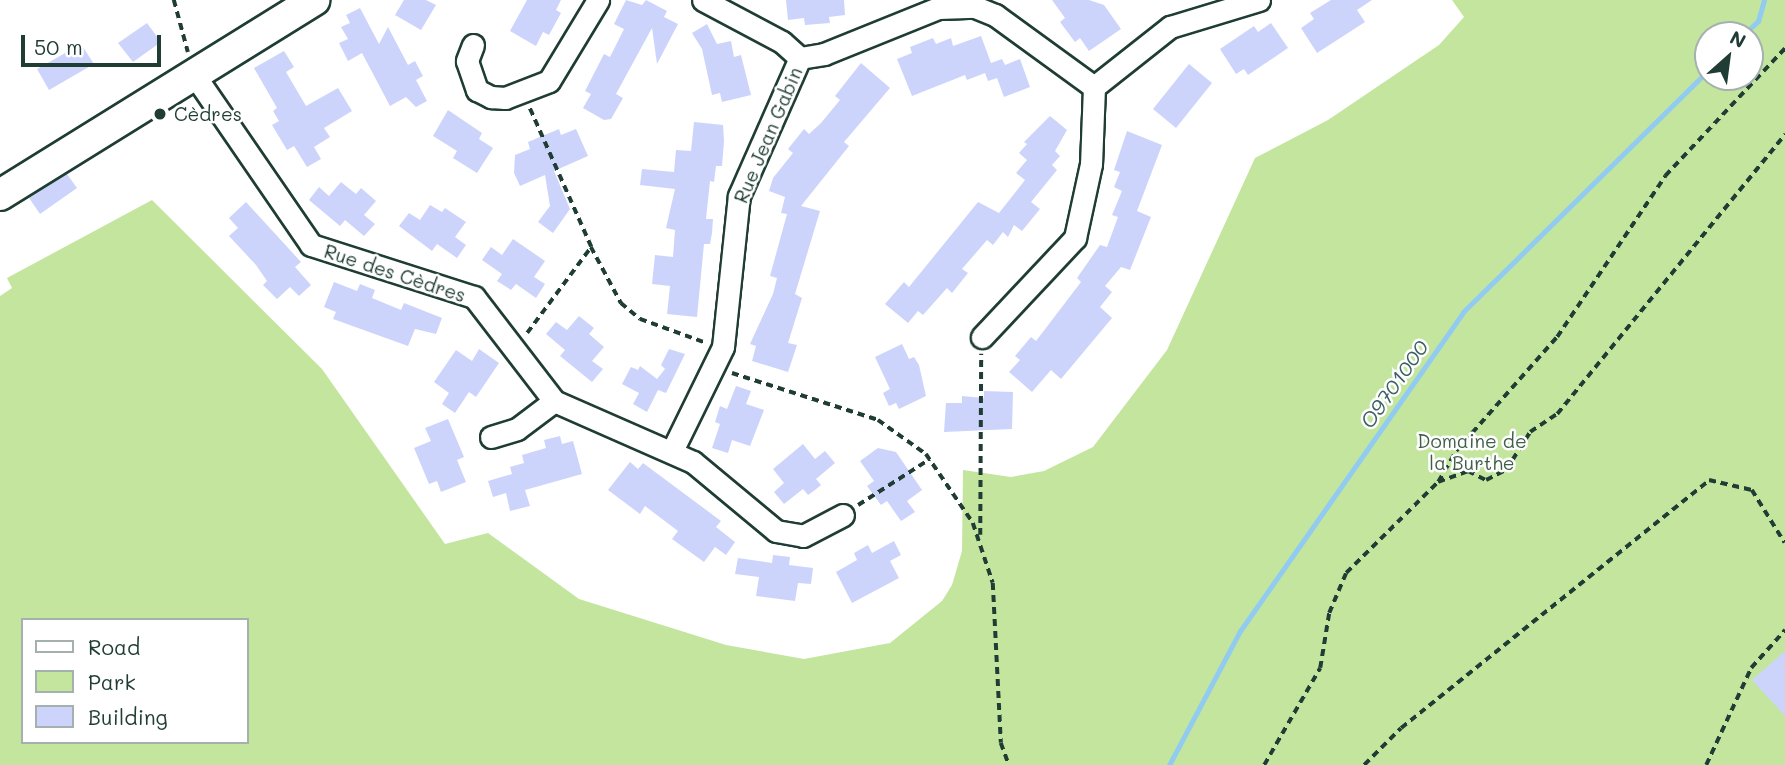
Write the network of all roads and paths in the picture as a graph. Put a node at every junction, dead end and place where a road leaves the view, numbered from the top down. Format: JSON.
{"nodes":[{"id":1,"x":174,"y":0,"type":"edge"},
{"id":2,"x":314,"y":0,"type":"edge"},
{"id":3,"x":598,"y":0,"type":"edge"},
{"id":4,"x":703,"y":0,"type":"edge"},
{"id":5,"x":1259,"y":0,"type":"edge"},
{"id":6,"x":473,"y":45,"type":"dead end"},
{"id":7,"x":1785,"y":48,"type":"edge"},
{"id":8,"x":800,"y":58,"type":"junction"},
{"id":9,"x":195,"y":76,"type":"junction"},
{"id":10,"x":531,"y":87,"type":"junction"},
{"id":11,"x":1094,"y":88,"type":"junction"},
{"id":12,"x":1785,"y":134,"type":"edge"},
{"id":13,"x":0,"y":195,"type":"edge"},
{"id":14,"x":592,"y":247,"type":"junction"},
{"id":15,"x":982,"y":338,"type":"joint"},
{"id":16,"x":510,"y":344,"type":"junction"},
{"id":17,"x":719,"y":357,"type":"junction"},
{"id":18,"x":554,"y":401,"type":"junction"},
{"id":19,"x":491,"y":437,"type":"dead end"},
{"id":20,"x":672,"y":450,"type":"junction"},
{"id":21,"x":930,"y":459,"type":"junction"},
{"id":22,"x":1438,"y":482,"type":"junction"},
{"id":23,"x":843,"y":515,"type":"joint"},
{"id":24,"x":980,"y":537,"type":"junction"},
{"id":25,"x":1785,"y":543,"type":"edge"},
{"id":26,"x":1785,"y":629,"type":"edge"},
{"id":27,"x":1009,"y":765,"type":"edge"},
{"id":28,"x":1264,"y":765,"type":"edge"},
{"id":29,"x":1364,"y":765,"type":"edge"},
{"id":30,"x":1706,"y":765,"type":"edge"}],
"edges":[{"from":1,"to":9,"type":"path"},
{"from":2,"to":9,"type":"street"},
{"from":3,"to":10,"type":"street"},
{"from":4,"to":8,"type":"street"},
{"from":5,"to":11,"type":"street"},
{"from":6,"to":10,"type":"street"},
{"from":7,"to":22,"type":"path"},
{"from":8,"to":11,"type":"street"},
{"from":8,"to":17,"type":"street","name":"Rue Jean Gabin"},
{"from":9,"to":13,"type":"street"},
{"from":9,"to":16,"type":"street","name":"Rue des Cèdres"},
{"from":10,"to":14,"type":"path"},
{"from":11,"to":15,"type":"street"},
{"from":12,"to":22,"type":"path"},
{"from":14,"to":16,"type":"path"},
{"from":14,"to":17,"type":"path"},
{"from":15,"to":24,"type":"path"},
{"from":16,"to":18,"type":"street","name":"Rue des Cèdres"},
{"from":17,"to":20,"type":"street","name":"Rue Jean Gabin"},
{"from":17,"to":21,"type":"path"},
{"from":18,"to":19,"type":"street"},
{"from":18,"to":20,"type":"street","name":"Rue des Cèdres"},
{"from":20,"to":23,"type":"street","name":"Rue des Cèdres"},
{"from":21,"to":23,"type":"path"},
{"from":21,"to":24,"type":"path"},
{"from":22,"to":28,"type":"path"},
{"from":24,"to":27,"type":"path"},
{"from":25,"to":29,"type":"path"},
{"from":26,"to":30,"type":"path"}]}
